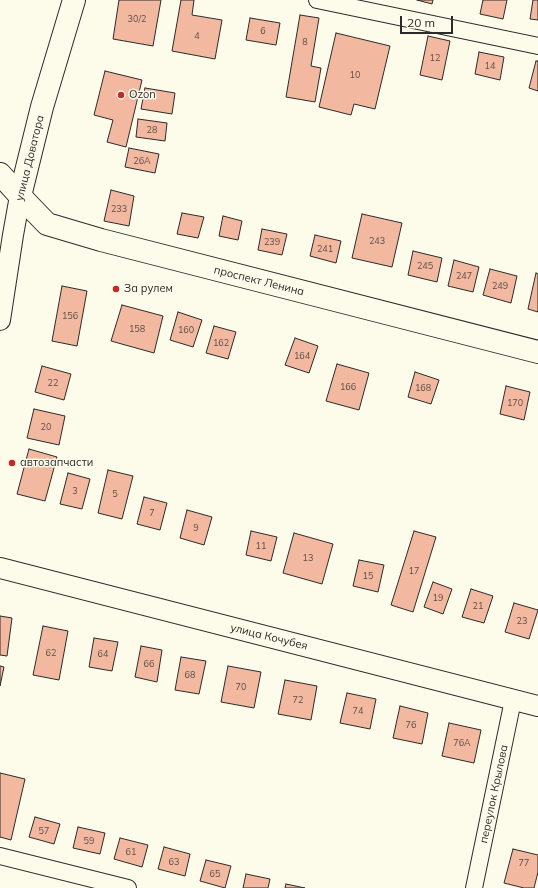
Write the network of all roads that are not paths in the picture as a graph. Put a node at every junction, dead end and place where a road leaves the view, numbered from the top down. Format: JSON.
{"nodes":[{"id":1,"x":74,"y":0,"type":"edge"},
{"id":2,"x":317,"y":0,"type":"edge"},
{"id":3,"x":538,"y":46,"type":"edge"},
{"id":4,"x":0,"y":174,"type":"edge"},
{"id":5,"x":20,"y":196,"type":"junction"},
{"id":6,"x":0,"y":320,"type":"edge"},
{"id":7,"x":538,"y":352,"type":"edge"},
{"id":8,"x":0,"y":568,"type":"edge"},
{"id":9,"x":513,"y":700,"type":"junction"},
{"id":10,"x":538,"y":706,"type":"edge"},
{"id":11,"x":0,"y":856,"type":"edge"},
{"id":12,"x":128,"y":888,"type":"edge"},
{"id":13,"x":474,"y":888,"type":"edge"}],
"edges":[{"from":1,"to":5,"type":"main road","name":"улица Доватора"},
{"from":2,"to":3,"type":"street"},
{"from":4,"to":5,"type":"main road","name":"проспект Ленина"},
{"from":5,"to":6,"type":"street","name":"улица Доватора"},
{"from":5,"to":7,"type":"main road","name":"проспект Ленина"},
{"from":8,"to":9,"type":"street","name":"улица Кочубея"},
{"from":9,"to":10,"type":"street","name":"улица Кочубея"},
{"from":9,"to":13,"type":"street","name":"переулок Крылова"},
{"from":11,"to":12,"type":"street"}]}
